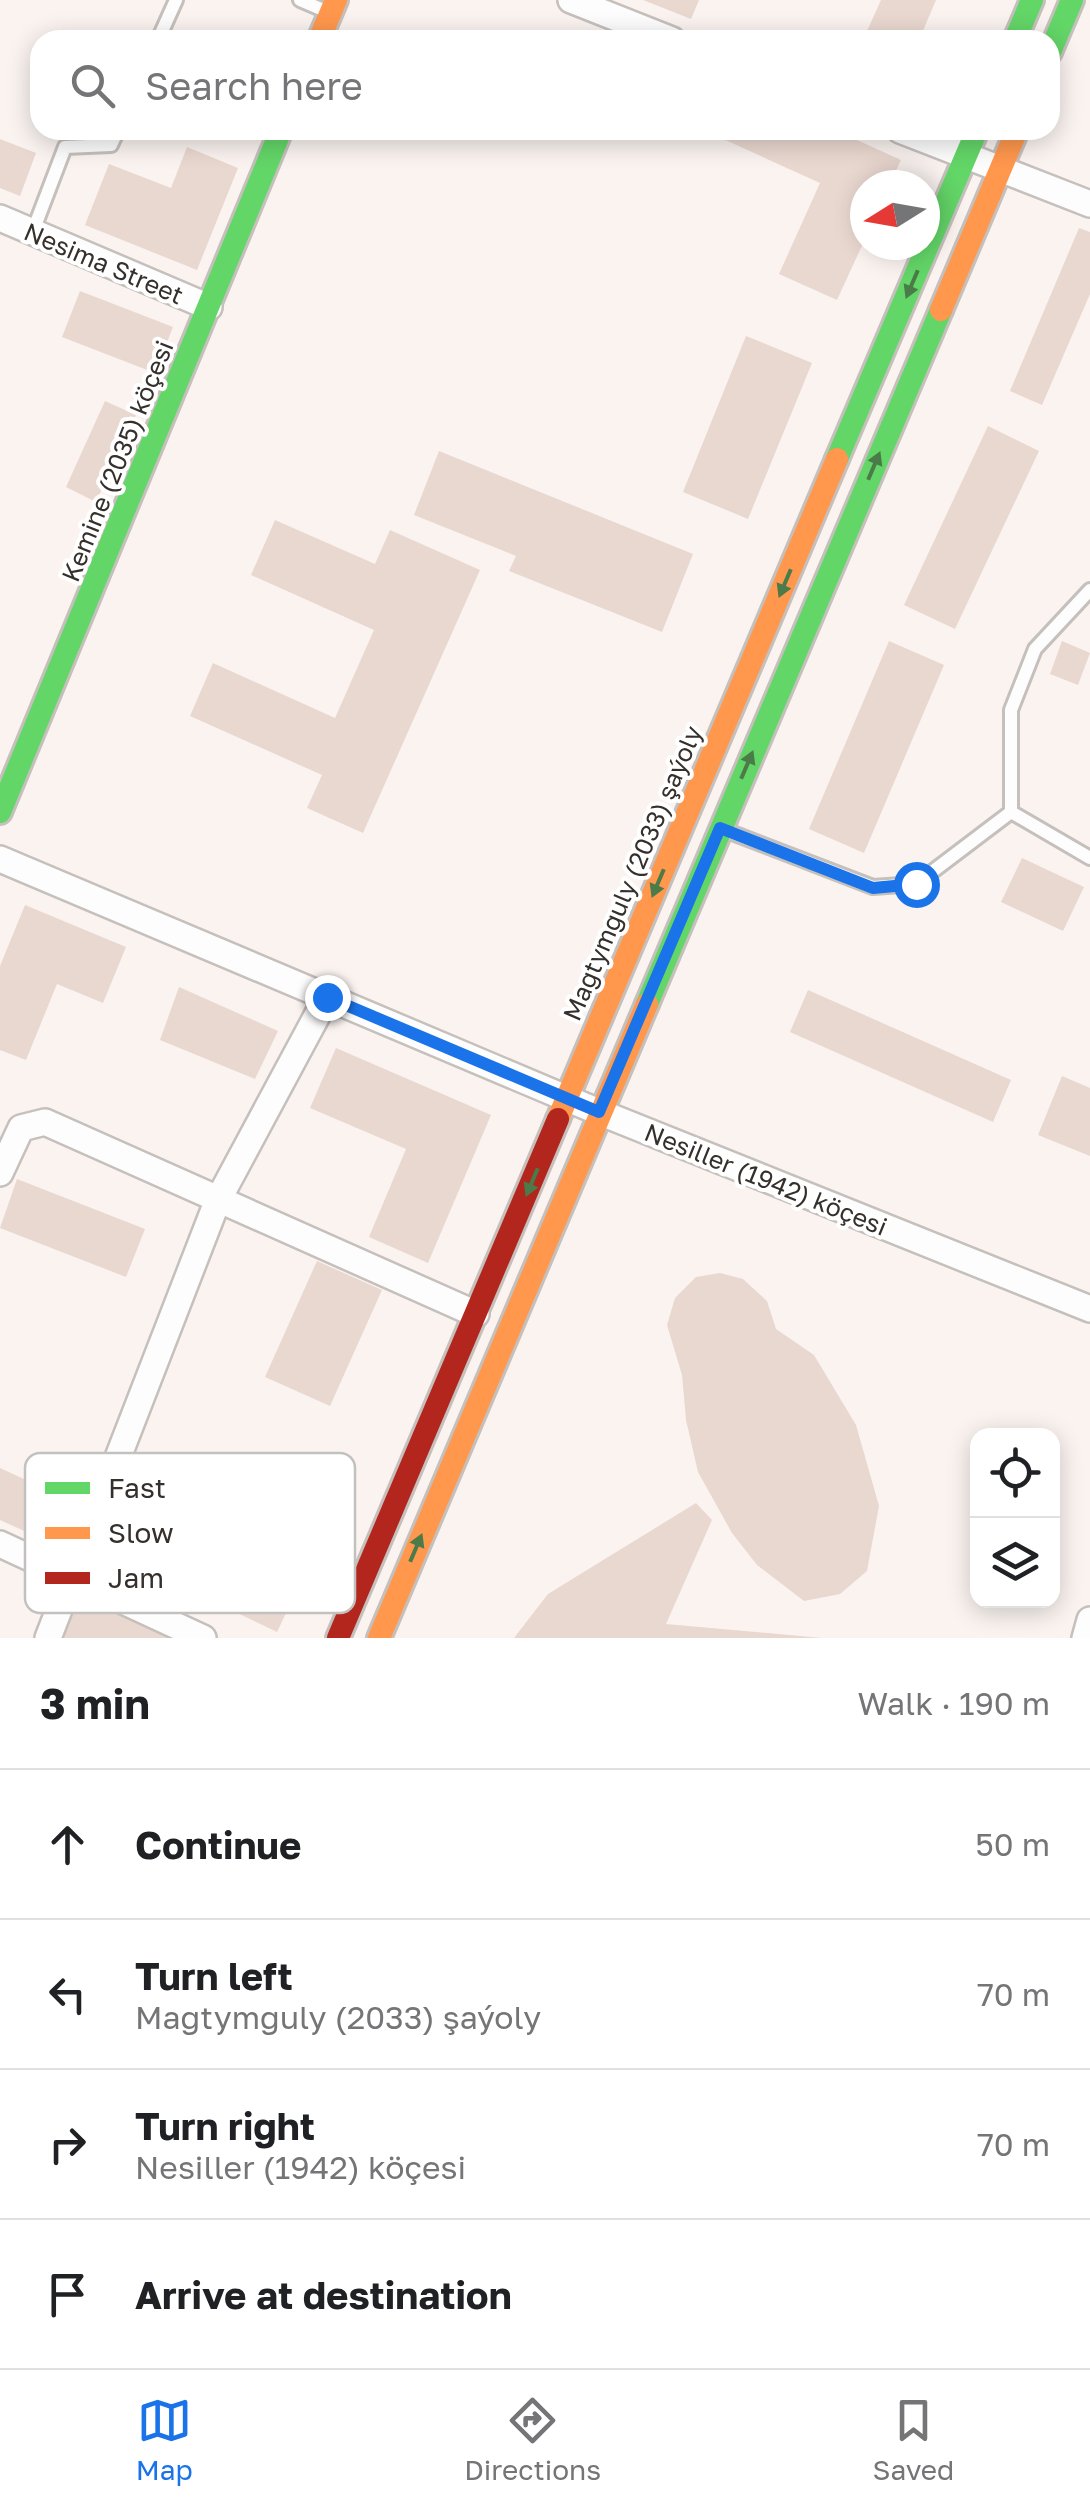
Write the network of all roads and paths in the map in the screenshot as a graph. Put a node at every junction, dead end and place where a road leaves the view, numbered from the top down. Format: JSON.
{"nodes":[{"id":1,"x":176,"y":0,"type":"edge"},
{"id":2,"x":300,"y":0,"type":"edge"},
{"id":3,"x":571,"y":0,"type":"edge"},
{"id":4,"x":1032,"y":0,"type":"edge"},
{"id":5,"x":1072,"y":0,"type":"edge"},
{"id":6,"x":333,"y":7,"type":"edge"},
{"id":7,"x":162,"y":30,"type":"edge"},
{"id":8,"x":647,"y":30,"type":"edge"},
{"id":9,"x":1019,"y":30,"type":"edge"},
{"id":10,"x":1059,"y":30,"type":"edge"},
{"id":11,"x":114,"y":140,"type":"edge"},
{"id":12,"x":277,"y":140,"type":"edge"},
{"id":13,"x":925,"y":140,"type":"edge"},
{"id":14,"x":973,"y":140,"type":"edge"},
{"id":15,"x":1013,"y":140,"type":"edge"},
{"id":16,"x":966,"y":156,"type":"junction"},
{"id":17,"x":1001,"y":169,"type":"junction"},
{"id":18,"x":1090,"y":204,"type":"edge"},
{"id":19,"x":0,"y":218,"type":"edge"},
{"id":20,"x":33,"y":231,"type":"junction"},
{"id":21,"x":209,"y":308,"type":"junction"},
{"id":22,"x":1090,"y":590,"type":"edge"},
{"id":23,"x":0,"y":812,"type":"edge"},
{"id":24,"x":1011,"y":812,"type":"junction"},
{"id":25,"x":720,"y":828,"type":"junction"},
{"id":26,"x":1090,"y":858,"type":"edge"},
{"id":27,"x":0,"y":859,"type":"edge"},
{"id":28,"x":327,"y":997,"type":"junction"},
{"id":29,"x":567,"y":1098,"type":"junction"},
{"id":30,"x":599,"y":1112,"type":"junction"},
{"id":31,"x":0,"y":1173,"type":"edge"},
{"id":32,"x":217,"y":1202,"type":"junction"},
{"id":33,"x":1090,"y":1309,"type":"edge"},
{"id":34,"x":476,"y":1314,"type":"junction"},
{"id":35,"x":118,"y":1453,"type":"edge"},
{"id":36,"x":0,"y":1544,"type":"edge"},
{"id":37,"x":25,"y":1556,"type":"edge"},
{"id":38,"x":355,"y":1598,"type":"edge"},
{"id":39,"x":56,"y":1613,"type":"edge"},
{"id":40,"x":148,"y":1613,"type":"edge"},
{"id":41,"x":349,"y":1613,"type":"edge"},
{"id":42,"x":1090,"y":1620,"type":"edge"},
{"id":43,"x":48,"y":1638,"type":"edge"},
{"id":44,"x":202,"y":1638,"type":"edge"},
{"id":45,"x":338,"y":1638,"type":"edge"},
{"id":46,"x":379,"y":1638,"type":"edge"},
{"id":47,"x":1084,"y":1638,"type":"edge"}],
"edges":[{"from":1,"to":7,"type":"lane"},
{"from":2,"to":6,"type":"lane"},
{"from":3,"to":8,"type":"street"},
{"from":4,"to":9,"type":"main road"},
{"from":5,"to":10,"type":"main road"},
{"from":11,"to":20,"type":"lane"},
{"from":12,"to":21,"type":"main road","name":"Kemine (2035) köçesi"},
{"from":13,"to":16,"type":"street"},
{"from":14,"to":16,"type":"main road","name":"Magtymguly (2033) şaýoly"},
{"from":15,"to":17,"type":"main road"},
{"from":16,"to":17,"type":"street"},
{"from":16,"to":29,"type":"main road","name":"Magtymguly (2033) şaýoly","one_way":true},
{"from":17,"to":18,"type":"street"},
{"from":25,"to":17,"type":"main road","one_way":true},
{"from":19,"to":20,"type":"street","name":"Nesima Street"},
{"from":20,"to":21,"type":"street","name":"Nesima Street"},
{"from":21,"to":23,"type":"main road","name":"Kemine (2035) köçesi"},
{"from":22,"to":24,"type":"lane"},
{"from":24,"to":25,"type":"lane"},
{"from":24,"to":26,"type":"lane"},
{"from":25,"to":30,"type":"main road"},
{"from":27,"to":28,"type":"street","name":"Nesiller (1942) köçesi"},
{"from":28,"to":29,"type":"street","name":"Nesiller (1942) köçesi"},
{"from":28,"to":32,"type":"street"},
{"from":29,"to":30,"type":"street","name":"Nesiller (1942) köçesi"},
{"from":29,"to":34,"type":"main road","name":"Magtymguly (2033) şaýoly","one_way":true},
{"from":30,"to":33,"type":"street","name":"Nesiller (1942) köçesi"},
{"from":46,"to":30,"type":"main road","one_way":true},
{"from":31,"to":32,"type":"street"},
{"from":32,"to":34,"type":"street"},
{"from":32,"to":35,"type":"street"},
{"from":34,"to":38,"type":"main road","name":"Magtymguly (2033) şaýoly"},
{"from":36,"to":37,"type":"street"},
{"from":39,"to":43,"type":"street"},
{"from":40,"to":44,"type":"street"},
{"from":41,"to":45,"type":"main road","name":"Magtymguly (2033) şaýoly"},
{"from":42,"to":47,"type":"street"}]}
